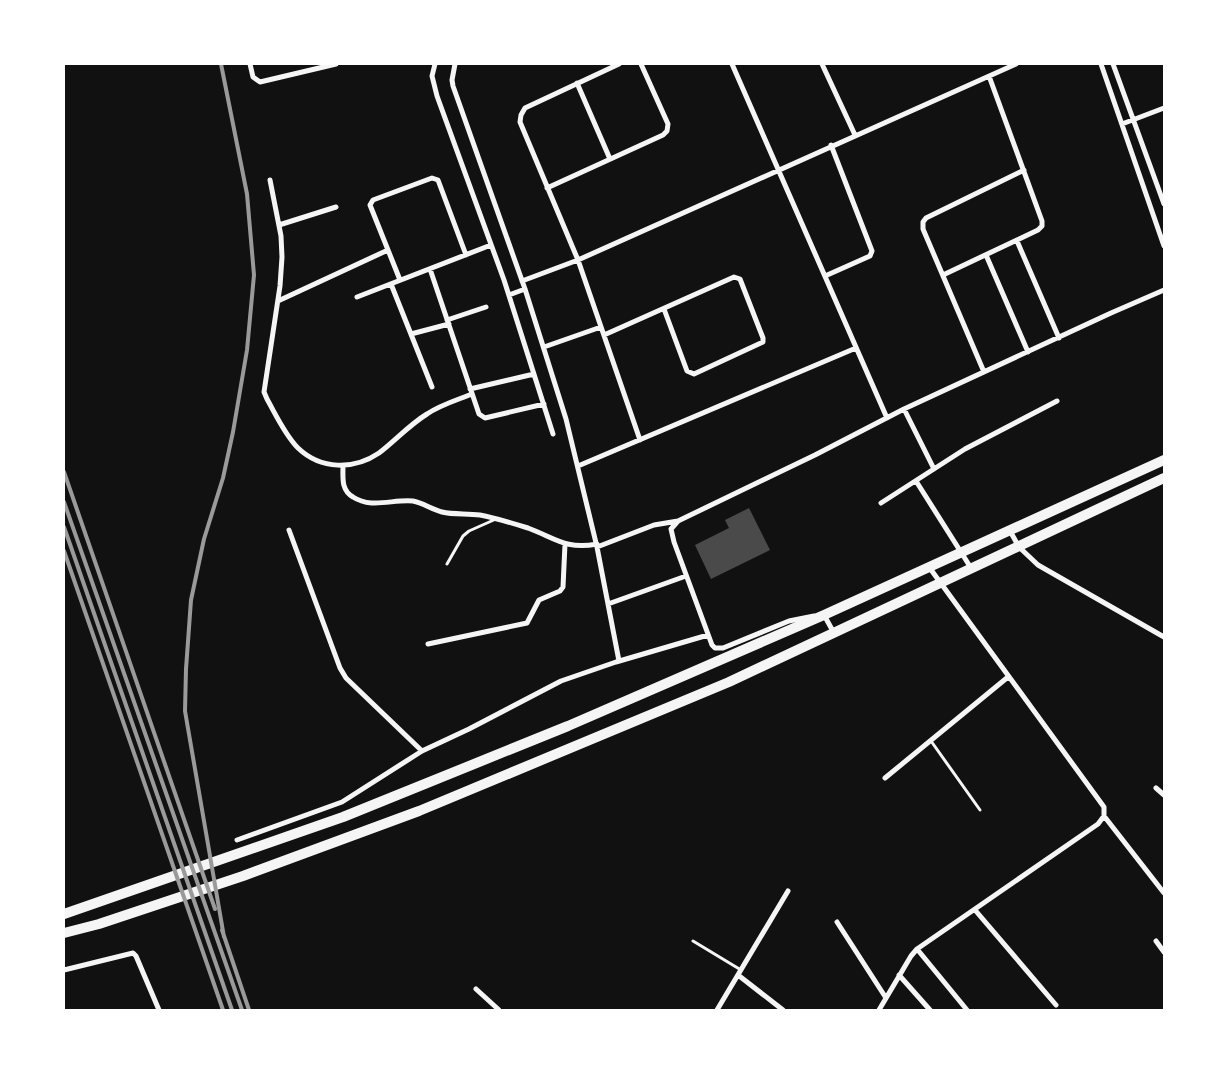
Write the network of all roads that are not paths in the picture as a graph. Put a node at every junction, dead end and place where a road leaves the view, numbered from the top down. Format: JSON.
{"nodes":[{"id":1,"x":250,"y":64,"type":"edge"},
{"id":2,"x":335,"y":64,"type":"edge"},
{"id":3,"x":435,"y":64,"type":"edge"},
{"id":4,"x":454,"y":64,"type":"edge"},
{"id":5,"x":618,"y":64,"type":"edge"},
{"id":6,"x":641,"y":64,"type":"edge"},
{"id":7,"x":732,"y":64,"type":"edge"},
{"id":8,"x":822,"y":64,"type":"edge"},
{"id":9,"x":1016,"y":64,"type":"edge"},
{"id":10,"x":1100,"y":64,"type":"edge"},
{"id":11,"x":1113,"y":64,"type":"edge"},
{"id":12,"x":989,"y":76,"type":"junction"},
{"id":13,"x":577,"y":83,"type":"junction"},
{"id":14,"x":1164,"y":108,"type":"edge"},
{"id":15,"x":1133,"y":120,"type":"junction"},
{"id":16,"x":1122,"y":124,"type":"junction"},
{"id":17,"x":855,"y":135,"type":"junction"},
{"id":18,"x":831,"y":145,"type":"junction"},
{"id":19,"x":610,"y":159,"type":"junction"},
{"id":20,"x":778,"y":169,"type":"junction"},
{"id":21,"x":1024,"y":170,"type":"junction"},
{"id":22,"x":270,"y":180,"type":"dead end"},
{"id":23,"x":547,"y":188,"type":"junction"},
{"id":24,"x":1164,"y":200,"type":"edge"},
{"id":25,"x":1149,"y":202,"type":"junction"},
{"id":26,"x":336,"y":206,"type":"dead end"},
{"id":27,"x":279,"y":226,"type":"junction"},
{"id":28,"x":1017,"y":241,"type":"junction"},
{"id":29,"x":492,"y":245,"type":"junction"},
{"id":30,"x":1164,"y":246,"type":"edge"},
{"id":31,"x":388,"y":250,"type":"junction"},
{"id":32,"x":466,"y":255,"type":"junction"},
{"id":33,"x":986,"y":255,"type":"junction"},
{"id":34,"x":578,"y":260,"type":"junction"},
{"id":35,"x":430,"y":269,"type":"junction"},
{"id":36,"x":825,"y":276,"type":"junction"},
{"id":37,"x":943,"y":276,"type":"junction"},
{"id":38,"x":400,"y":280,"type":"junction"},
{"id":39,"x":522,"y":281,"type":"junction"},
{"id":40,"x":390,"y":284,"type":"junction"},
{"id":41,"x":524,"y":289,"type":"junction"},
{"id":42,"x":1164,"y":290,"type":"edge"},
{"id":43,"x":511,"y":294,"type":"junction"},
{"id":44,"x":357,"y":297,"type":"dead end"},
{"id":45,"x":278,"y":301,"type":"junction"},
{"id":46,"x":486,"y":307,"type":"dead end"},
{"id":47,"x":664,"y":309,"type":"junction"},
{"id":48,"x":448,"y":322,"type":"junction"},
{"id":49,"x":602,"y":327,"type":"junction"},
{"id":50,"x":411,"y":334,"type":"junction"},
{"id":51,"x":604,"y":335,"type":"junction"},
{"id":52,"x":1059,"y":338,"type":"junction"},
{"id":53,"x":544,"y":347,"type":"junction"},
{"id":54,"x":856,"y":348,"type":"junction"},
{"id":55,"x":1028,"y":352,"type":"junction"},
{"id":56,"x":984,"y":372,"type":"junction"},
{"id":57,"x":534,"y":374,"type":"junction"},
{"id":58,"x":432,"y":387,"type":"dead end"},
{"id":59,"x":471,"y":391,"type":"junction"},
{"id":60,"x":1057,"y":401,"type":"dead end"},
{"id":61,"x":544,"y":404,"type":"junction"},
{"id":62,"x":904,"y":409,"type":"junction"},
{"id":63,"x":887,"y":418,"type":"junction"},
{"id":64,"x":554,"y":434,"type":"dead end"},
{"id":65,"x":640,"y":440,"type":"junction"},
{"id":66,"x":1164,"y":460,"type":"edge"},
{"id":67,"x":343,"y":466,"type":"junction"},
{"id":68,"x":578,"y":466,"type":"junction"},
{"id":69,"x":934,"y":469,"type":"junction"},
{"id":70,"x":1164,"y":478,"type":"edge"},
{"id":71,"x":916,"y":481,"type":"junction"},
{"id":72,"x":882,"y":503,"type":"dead end"},
{"id":73,"x":496,"y":519,"type":"junction"},
{"id":74,"x":678,"y":520,"type":"junction"},
{"id":75,"x":289,"y":530,"type":"dead end"},
{"id":76,"x":1009,"y":530,"type":"junction"},
{"id":77,"x":565,"y":544,"type":"junction"},
{"id":78,"x":595,"y":545,"type":"junction"},
{"id":79,"x":1019,"y":547,"type":"junction"},
{"id":80,"x":961,"y":552,"type":"junction"},
{"id":81,"x":447,"y":564,"type":"dead end"},
{"id":82,"x":929,"y":567,"type":"junction"},
{"id":83,"x":972,"y":568,"type":"junction"},
{"id":84,"x":686,"y":576,"type":"junction"},
{"id":85,"x":941,"y":583,"type":"junction"},
{"id":86,"x":608,"y":604,"type":"junction"},
{"id":87,"x":824,"y":615,"type":"junction"},
{"id":88,"x":834,"y":634,"type":"junction"},
{"id":89,"x":708,"y":635,"type":"junction"},
{"id":90,"x":1164,"y":636,"type":"edge"},
{"id":91,"x":428,"y":644,"type":"dead end"},
{"id":92,"x":619,"y":662,"type":"junction"},
{"id":93,"x":1008,"y":677,"type":"junction"},
{"id":94,"x":931,"y":741,"type":"junction"},
{"id":95,"x":422,"y":751,"type":"junction"},
{"id":96,"x":885,"y":778,"type":"dead end"},
{"id":97,"x":1156,"y":788,"type":"dead end"},
{"id":98,"x":1164,"y":795,"type":"edge"},
{"id":99,"x":980,"y":810,"type":"dead end"},
{"id":100,"x":1104,"y":816,"type":"junction"},
{"id":101,"x":237,"y":840,"type":"dead end"},
{"id":102,"x":788,"y":891,"type":"dead end"},
{"id":103,"x":1164,"y":893,"type":"edge"},
{"id":104,"x":974,"y":910,"type":"junction"},
{"id":105,"x":64,"y":914,"type":"edge"},
{"id":106,"x":837,"y":922,"type":"dead end"},
{"id":107,"x":64,"y":933,"type":"edge"},
{"id":108,"x":693,"y":941,"type":"dead end"},
{"id":109,"x":1156,"y":941,"type":"dead end"},
{"id":110,"x":917,"y":949,"type":"junction"},
{"id":111,"x":1164,"y":952,"type":"edge"},
{"id":112,"x":64,"y":970,"type":"edge"},
{"id":113,"x":739,"y":973,"type":"junction"},
{"id":114,"x":900,"y":975,"type":"junction"},
{"id":115,"x":476,"y":988,"type":"dead end"},
{"id":116,"x":886,"y":998,"type":"junction"},
{"id":117,"x":1056,"y":1005,"type":"dead end"},
{"id":118,"x":159,"y":1010,"type":"edge"},
{"id":119,"x":499,"y":1010,"type":"edge"},
{"id":120,"x":717,"y":1010,"type":"edge"},
{"id":121,"x":783,"y":1010,"type":"edge"},
{"id":122,"x":879,"y":1010,"type":"edge"},
{"id":123,"x":930,"y":1010,"type":"edge"},
{"id":124,"x":968,"y":1010,"type":"edge"}],
"edges":[{"from":1,"to":2,"type":"street"},
{"from":3,"to":29,"type":"street"},
{"from":4,"to":39,"type":"street"},
{"from":5,"to":13,"type":"street"},
{"from":6,"to":19,"type":"street"},
{"from":7,"to":20,"type":"street"},
{"from":8,"to":17,"type":"street"},
{"from":9,"to":12,"type":"street"},
{"from":10,"to":16,"type":"street"},
{"from":11,"to":15,"type":"street"},
{"from":12,"to":17,"type":"street"},
{"from":12,"to":21,"type":"street"},
{"from":13,"to":19,"type":"street"},
{"from":13,"to":23,"type":"street"},
{"from":14,"to":15,"type":"street"},
{"from":15,"to":16,"type":"street"},
{"from":15,"to":24,"type":"street"},
{"from":16,"to":25,"type":"street"},
{"from":17,"to":18,"type":"street"},
{"from":18,"to":20,"type":"street"},
{"from":18,"to":36,"type":"street"},
{"from":19,"to":23,"type":"street"},
{"from":20,"to":34,"type":"street"},
{"from":20,"to":36,"type":"street"},
{"from":21,"to":28,"type":"street"},
{"from":21,"to":37,"type":"street"},
{"from":22,"to":27,"type":"street"},
{"from":23,"to":34,"type":"street"},
{"from":24,"to":25,"type":"street"},
{"from":25,"to":30,"type":"street"},
{"from":26,"to":27,"type":"street"},
{"from":27,"to":45,"type":"street"},
{"from":28,"to":33,"type":"street"},
{"from":28,"to":52,"type":"street"},
{"from":29,"to":32,"type":"street"},
{"from":29,"to":43,"type":"street"},
{"from":31,"to":32,"type":"street"},
{"from":31,"to":38,"type":"street"},
{"from":31,"to":45,"type":"street"},
{"from":32,"to":35,"type":"street"},
{"from":33,"to":37,"type":"street"},
{"from":33,"to":55,"type":"street"},
{"from":34,"to":39,"type":"street"},
{"from":34,"to":49,"type":"street"},
{"from":35,"to":38,"type":"street"},
{"from":35,"to":48,"type":"street"},
{"from":36,"to":54,"type":"street"},
{"from":37,"to":56,"type":"street"},
{"from":38,"to":40,"type":"street"},
{"from":39,"to":41,"type":"street"},
{"from":40,"to":44,"type":"street"},
{"from":40,"to":50,"type":"street"},
{"from":41,"to":43,"type":"street"},
{"from":41,"to":53,"type":"street"},
{"from":42,"to":52,"type":"street"},
{"from":43,"to":57,"type":"street"},
{"from":45,"to":67,"type":"street"},
{"from":46,"to":48,"type":"street"},
{"from":47,"to":47,"type":"street"},
{"from":47,"to":51,"type":"street"},
{"from":48,"to":50,"type":"street"},
{"from":48,"to":59,"type":"street"},
{"from":49,"to":51,"type":"street"},
{"from":49,"to":53,"type":"street"},
{"from":50,"to":58,"type":"street"},
{"from":51,"to":65,"type":"street"},
{"from":52,"to":55,"type":"street"},
{"from":53,"to":68,"type":"street"},
{"from":54,"to":63,"type":"street"},
{"from":54,"to":65,"type":"street"},
{"from":55,"to":56,"type":"street"},
{"from":56,"to":62,"type":"street"},
{"from":57,"to":59,"type":"street"},
{"from":57,"to":61,"type":"street"},
{"from":59,"to":61,"type":"street"},
{"from":59,"to":67,"type":"street"},
{"from":60,"to":69,"type":"street"},
{"from":61,"to":64,"type":"street"},
{"from":62,"to":63,"type":"street"},
{"from":62,"to":69,"type":"street"},
{"from":63,"to":74,"type":"street"},
{"from":65,"to":68,"type":"street"},
{"from":66,"to":76,"type":"main road"},
{"from":67,"to":73,"type":"street"},
{"from":68,"to":78,"type":"street"},
{"from":69,"to":71,"type":"street"},
{"from":70,"to":79,"type":"main road"},
{"from":71,"to":72,"type":"street"},
{"from":71,"to":80,"type":"street"},
{"from":73,"to":77,"type":"street"},
{"from":73,"to":81,"type":"lane"},
{"from":74,"to":78,"type":"street"},
{"from":74,"to":84,"type":"street"},
{"from":75,"to":95,"type":"street"},
{"from":76,"to":79,"type":"street"},
{"from":76,"to":80,"type":"main road"},
{"from":77,"to":78,"type":"street"},
{"from":77,"to":91,"type":"street"},
{"from":78,"to":86,"type":"street"},
{"from":79,"to":83,"type":"main road"},
{"from":79,"to":90,"type":"street"},
{"from":80,"to":82,"type":"main road"},
{"from":80,"to":83,"type":"street"},
{"from":82,"to":85,"type":"street"},
{"from":82,"to":87,"type":"main road"},
{"from":83,"to":85,"type":"main road"},
{"from":84,"to":86,"type":"street"},
{"from":84,"to":89,"type":"street"},
{"from":85,"to":88,"type":"main road"},
{"from":85,"to":93,"type":"street"},
{"from":86,"to":92,"type":"street"},
{"from":87,"to":88,"type":"street"},
{"from":87,"to":89,"type":"street"},
{"from":87,"to":105,"type":"main road"},
{"from":88,"to":107,"type":"main road"},
{"from":89,"to":92,"type":"street"},
{"from":92,"to":95,"type":"street"},
{"from":93,"to":94,"type":"street"},
{"from":93,"to":100,"type":"street"},
{"from":94,"to":96,"type":"street"},
{"from":94,"to":99,"type":"lane"},
{"from":95,"to":101,"type":"street"},
{"from":97,"to":98,"type":"street"},
{"from":100,"to":103,"type":"street"},
{"from":100,"to":104,"type":"street"},
{"from":102,"to":113,"type":"street"},
{"from":104,"to":110,"type":"street"},
{"from":104,"to":117,"type":"street"},
{"from":106,"to":116,"type":"street"},
{"from":108,"to":113,"type":"lane"},
{"from":109,"to":111,"type":"street"},
{"from":110,"to":114,"type":"street"},
{"from":110,"to":124,"type":"street"},
{"from":112,"to":118,"type":"street"},
{"from":113,"to":120,"type":"street"},
{"from":113,"to":121,"type":"street"},
{"from":114,"to":116,"type":"street"},
{"from":114,"to":123,"type":"street"},
{"from":115,"to":119,"type":"street"},
{"from":116,"to":122,"type":"street"}]}
